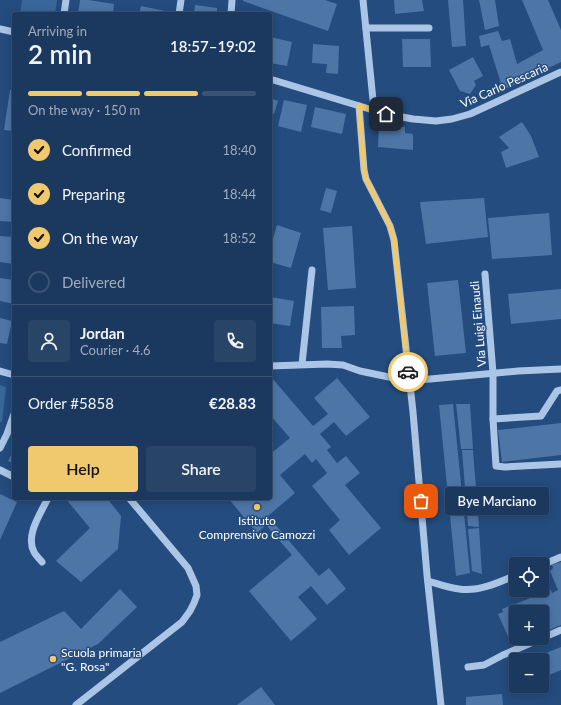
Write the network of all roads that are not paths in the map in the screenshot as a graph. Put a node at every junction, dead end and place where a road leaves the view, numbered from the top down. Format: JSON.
{"nodes":[{"id":1,"x":66,"y":0,"type":"edge"},
{"id":2,"x":181,"y":0,"type":"edge"},
{"id":3,"x":232,"y":0,"type":"edge"},
{"id":4,"x":363,"y":0,"type":"edge"},
{"id":5,"x":64,"y":12,"type":"edge"},
{"id":6,"x":179,"y":12,"type":"edge"},
{"id":7,"x":231,"y":12,"type":"edge"},
{"id":8,"x":366,"y":28,"type":"junction"},
{"id":9,"x":429,"y":28,"type":"dead end"},
{"id":10,"x":0,"y":29,"type":"edge"},
{"id":11,"x":12,"y":32,"type":"edge"},
{"id":12,"x":561,"y":72,"type":"edge"},
{"id":13,"x":272,"y":80,"type":"edge"},
{"id":14,"x":359,"y":106,"type":"junction"},
{"id":15,"x":374,"y":110,"type":"junction"},
{"id":16,"x":312,"y":270,"type":"dead end"},
{"id":17,"x":485,"y":274,"type":"dead end"},
{"id":18,"x":302,"y":364,"type":"junction"},
{"id":19,"x":272,"y":366,"type":"edge"},
{"id":20,"x":561,"y":369,"type":"edge"},
{"id":21,"x":0,"y":371,"type":"edge"},
{"id":22,"x":493,"y":373,"type":"junction"},
{"id":23,"x":12,"y":374,"type":"edge"},
{"id":24,"x":408,"y":381,"type":"junction"},
{"id":25,"x":561,"y":390,"type":"edge"},
{"id":26,"x":493,"y":419,"type":"junction"},
{"id":27,"x":12,"y":420,"type":"edge"},
{"id":28,"x":0,"y":448,"type":"edge"},
{"id":29,"x":561,"y":464,"type":"edge"},
{"id":30,"x":0,"y":470,"type":"edge"},
{"id":31,"x":12,"y":476,"type":"edge"},
{"id":32,"x":47,"y":500,"type":"edge"},
{"id":33,"x":131,"y":500,"type":"edge"},
{"id":34,"x":561,"y":557,"type":"edge"},
{"id":35,"x":42,"y":562,"type":"dead end"},
{"id":36,"x":549,"y":562,"type":"edge"},
{"id":37,"x":509,"y":578,"type":"edge"},
{"id":38,"x":428,"y":581,"type":"junction"},
{"id":39,"x":561,"y":630,"type":"edge"},
{"id":40,"x":468,"y":667,"type":"dead end"},
{"id":41,"x":76,"y":705,"type":"edge"},
{"id":42,"x":441,"y":705,"type":"edge"}],
"edges":[{"from":1,"to":5,"type":"street"},
{"from":2,"to":6,"type":"street"},
{"from":3,"to":7,"type":"street"},
{"from":4,"to":8,"type":"street"},
{"from":8,"to":9,"type":"street"},
{"from":8,"to":15,"type":"street"},
{"from":10,"to":11,"type":"street"},
{"from":12,"to":15,"type":"street","name":"Via Carlo Pescaria"},
{"from":13,"to":14,"type":"street","name":"Via Carlo Pescaria"},
{"from":14,"to":15,"type":"street","name":"Via Carlo Pescaria"},
{"from":14,"to":24,"type":"street"},
{"from":16,"to":18,"type":"street"},
{"from":17,"to":22,"type":"street","name":"Via Luigi Einaudi"},
{"from":18,"to":19,"type":"street","name":"Via Luigi Einaudi"},
{"from":18,"to":24,"type":"street","name":"Via Luigi Einaudi"},
{"from":20,"to":22,"type":"street","name":"Via Luigi Einaudi"},
{"from":21,"to":23,"type":"street"},
{"from":22,"to":24,"type":"street","name":"Via Luigi Einaudi"},
{"from":22,"to":26,"type":"street"},
{"from":24,"to":38,"type":"street"},
{"from":25,"to":26,"type":"street"},
{"from":26,"to":29,"type":"street"},
{"from":27,"to":28,"type":"street"},
{"from":30,"to":31,"type":"street"},
{"from":32,"to":35,"type":"street"},
{"from":33,"to":41,"type":"street"},
{"from":34,"to":36,"type":"street"},
{"from":37,"to":38,"type":"street"},
{"from":38,"to":42,"type":"street"},
{"from":39,"to":40,"type":"street"}]}
